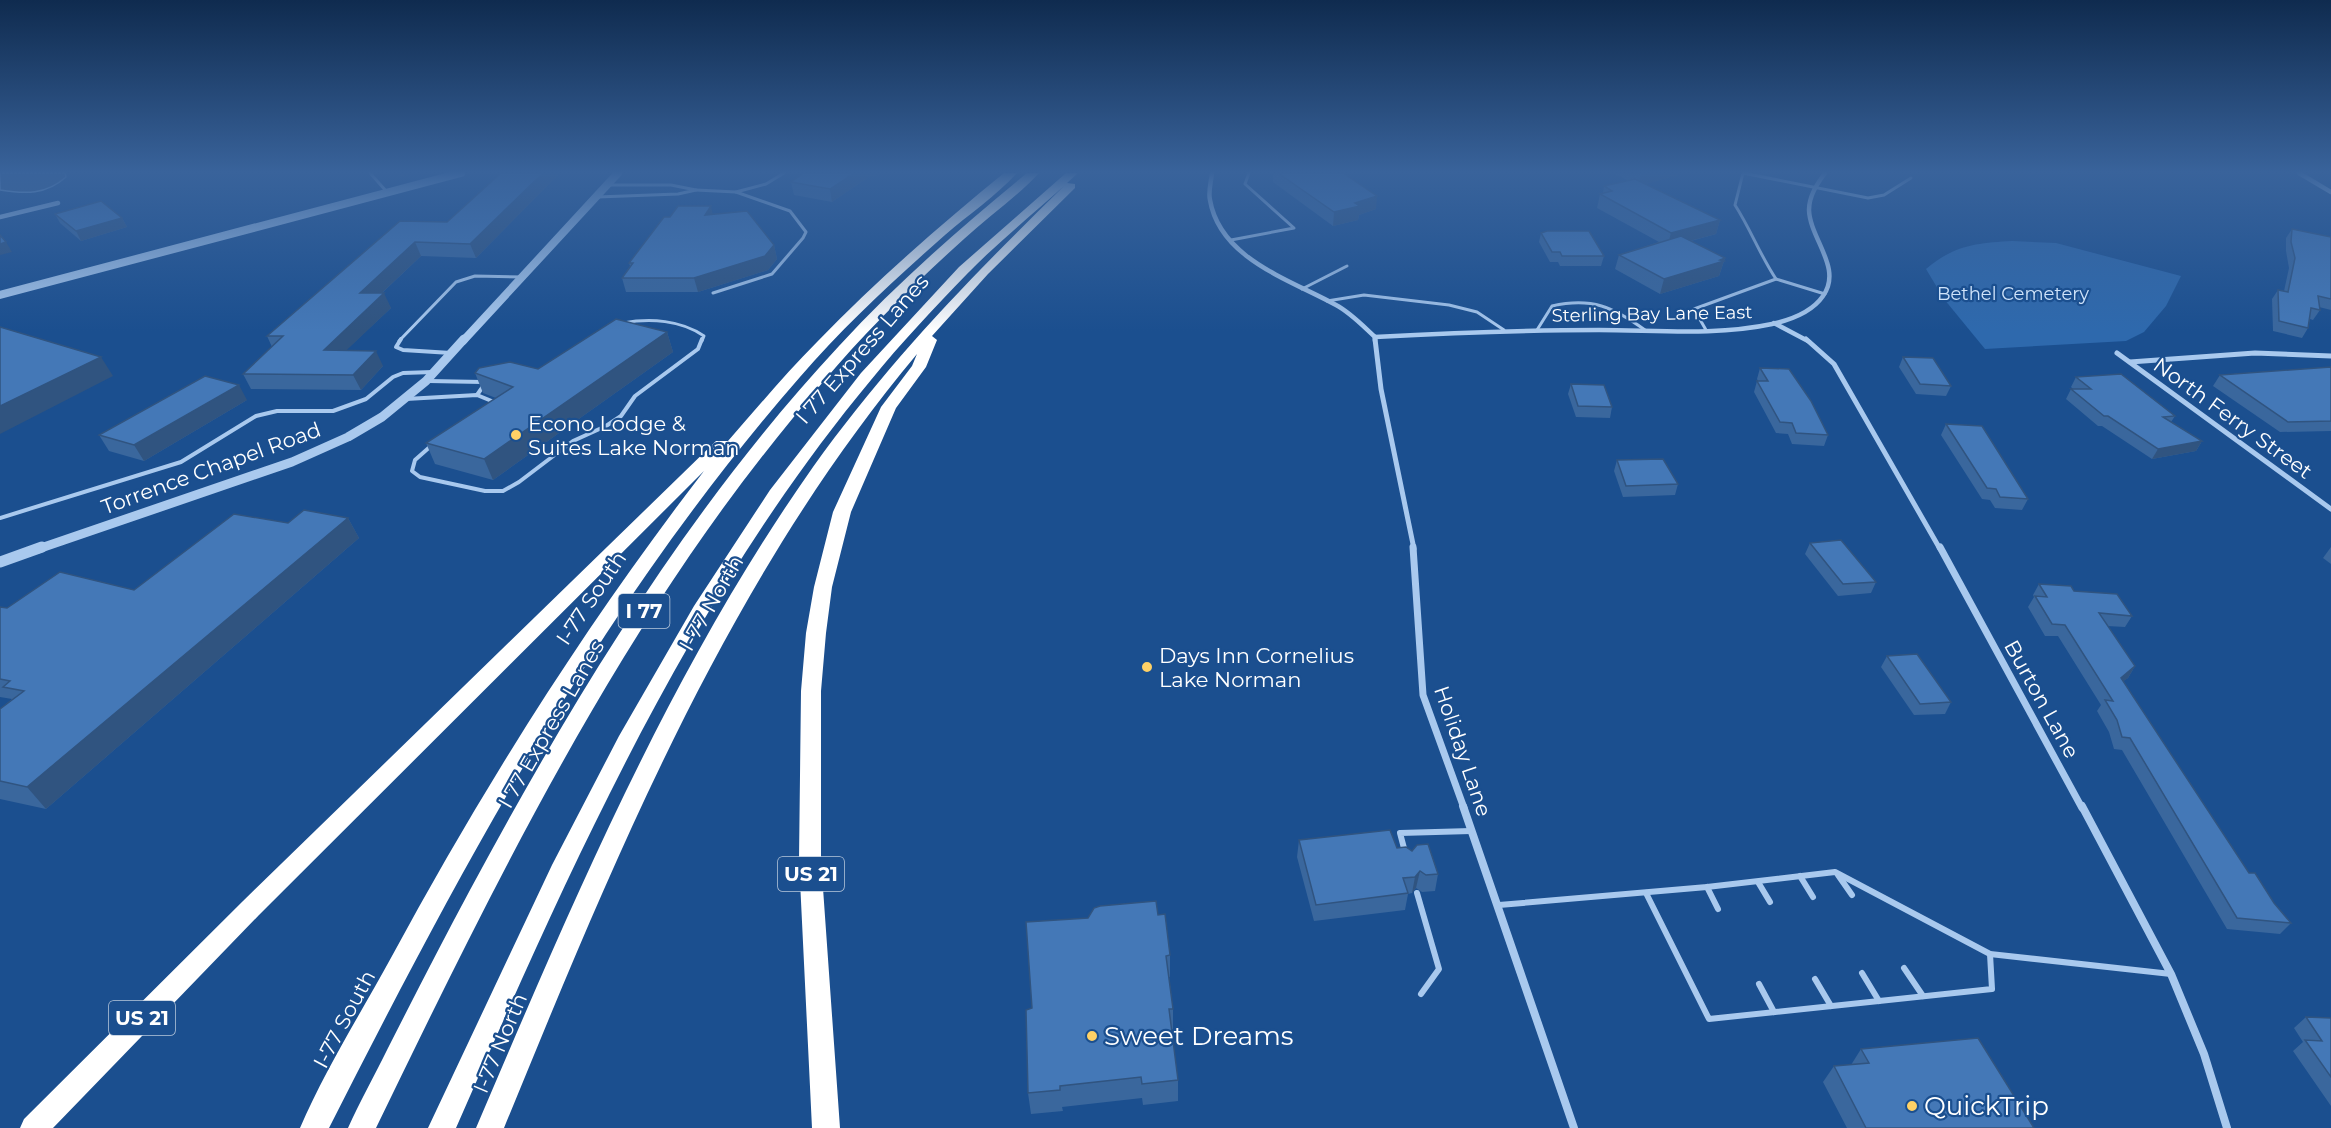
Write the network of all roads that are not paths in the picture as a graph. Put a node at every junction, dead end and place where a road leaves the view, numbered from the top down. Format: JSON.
{"nodes":[{"id":1,"x":261,"y":226,"type":"edge"},
{"id":2,"x":570,"y":226,"type":"edge"},
{"id":3,"x":801,"y":226,"type":"edge"},
{"id":4,"x":950,"y":226,"type":"edge"},
{"id":5,"x":972,"y":226,"type":"edge"},
{"id":6,"x":1011,"y":226,"type":"edge"},
{"id":7,"x":1030,"y":226,"type":"edge"},
{"id":8,"x":1218,"y":226,"type":"edge"},
{"id":9,"x":1291,"y":226,"type":"edge"},
{"id":10,"x":1748,"y":226,"type":"edge"},
{"id":11,"x":1811,"y":226,"type":"edge"},
{"id":12,"x":1231,"y":240,"type":"junction"},
{"id":13,"x":1347,"y":266,"type":"dead end"},
{"id":14,"x":523,"y":277,"type":"junction"},
{"id":15,"x":1776,"y":279,"type":"junction"},
{"id":16,"x":1302,"y":289,"type":"junction"},
{"id":17,"x":713,"y":293,"type":"dead end"},
{"id":18,"x":1825,"y":294,"type":"junction"},
{"id":19,"x":0,"y":295,"type":"edge"},
{"id":20,"x":1328,"y":301,"type":"junction"},
{"id":21,"x":1774,"y":323,"type":"junction"},
{"id":22,"x":936,"y":324,"type":"junction"},
{"id":23,"x":616,"y":326,"type":"edge"},
{"id":24,"x":1504,"y":330,"type":"junction"},
{"id":25,"x":1537,"y":330,"type":"junction"},
{"id":26,"x":1645,"y":330,"type":"junction"},
{"id":27,"x":1706,"y":330,"type":"junction"},
{"id":28,"x":1375,"y":337,"type":"junction"},
{"id":29,"x":451,"y":353,"type":"junction"},
{"id":30,"x":2116,"y":353,"type":"dead end"},
{"id":31,"x":2331,"y":356,"type":"edge"},
{"id":32,"x":2129,"y":362,"type":"junction"},
{"id":33,"x":433,"y":372,"type":"junction"},
{"id":34,"x":794,"y":374,"type":"junction"},
{"id":35,"x":426,"y":381,"type":"junction"},
{"id":36,"x":477,"y":395,"type":"junction"},
{"id":37,"x":406,"y":399,"type":"junction"},
{"id":38,"x":488,"y":409,"type":"edge"},
{"id":39,"x":442,"y":439,"type":"edge"},
{"id":40,"x":2331,"y":509,"type":"edge"},
{"id":41,"x":0,"y":518,"type":"edge"},
{"id":42,"x":0,"y":562,"type":"edge"},
{"id":43,"x":1471,"y":831,"type":"junction"},
{"id":44,"x":1408,"y":863,"type":"edge"},
{"id":45,"x":1836,"y":872,"type":"junction"},
{"id":46,"x":1800,"y":876,"type":"junction"},
{"id":47,"x":1758,"y":882,"type":"junction"},
{"id":48,"x":1707,"y":887,"type":"junction"},
{"id":49,"x":1417,"y":893,"type":"edge"},
{"id":50,"x":1646,"y":893,"type":"junction"},
{"id":51,"x":1852,"y":895,"type":"dead end"},
{"id":52,"x":1814,"y":897,"type":"dead end"},
{"id":53,"x":1770,"y":902,"type":"dead end"},
{"id":54,"x":1499,"y":905,"type":"junction"},
{"id":55,"x":1718,"y":909,"type":"dead end"},
{"id":56,"x":1990,"y":954,"type":"junction"},
{"id":57,"x":1904,"y":969,"type":"dead end"},
{"id":58,"x":1862,"y":973,"type":"dead end"},
{"id":59,"x":2171,"y":974,"type":"junction"},
{"id":60,"x":1815,"y":979,"type":"dead end"},
{"id":61,"x":1759,"y":984,"type":"dead end"},
{"id":62,"x":1421,"y":994,"type":"dead end"},
{"id":63,"x":1923,"y":996,"type":"junction"},
{"id":64,"x":1879,"y":1001,"type":"junction"},
{"id":65,"x":1831,"y":1006,"type":"junction"},
{"id":66,"x":1774,"y":1012,"type":"junction"},
{"id":67,"x":827,"y":1123,"type":"edge"},
{"id":68,"x":34,"y":1128,"type":"edge"},
{"id":69,"x":314,"y":1128,"type":"edge"},
{"id":70,"x":362,"y":1128,"type":"edge"},
{"id":71,"x":442,"y":1128,"type":"edge"},
{"id":72,"x":490,"y":1128,"type":"edge"},
{"id":73,"x":1574,"y":1128,"type":"edge"},
{"id":74,"x":2227,"y":1128,"type":"edge"}],
"edges":[{"from":1,"to":19,"type":"street"},
{"from":2,"to":14,"type":"street","name":"Torrence Chapel Road"},
{"from":3,"to":17,"type":"lane"},
{"from":4,"to":34,"type":"highway","name":"I-77 South","number":"I 77"},
{"from":5,"to":70,"type":"highway","name":"I 77 Express Lanes","number":"I 77"},
{"from":6,"to":71,"type":"highway","name":"I 77 Express Lanes","number":"I 77"},
{"from":7,"to":22,"type":"highway","name":"I-77 North"},
{"from":8,"to":12,"type":"street"},
{"from":9,"to":12,"type":"lane"},
{"from":10,"to":15,"type":"lane"},
{"from":11,"to":18,"type":"street"},
{"from":12,"to":16,"type":"street"},
{"from":13,"to":16,"type":"lane"},
{"from":14,"to":29,"type":"street","name":"Torrence Chapel Road"},
{"from":14,"to":29,"type":"lane"},
{"from":15,"to":18,"type":"lane"},
{"from":15,"to":27,"type":"lane"},
{"from":16,"to":20,"type":"street"},
{"from":18,"to":21,"type":"street","name":"Sterling Bay Lane East"},
{"from":20,"to":24,"type":"lane"},
{"from":20,"to":28,"type":"street"},
{"from":21,"to":27,"type":"street","name":"Sterling Bay Lane East"},
{"from":21,"to":59,"type":"street","name":"Burton Lane"},
{"from":22,"to":67,"type":"highway","number":"US 21"},
{"from":22,"to":72,"type":"highway","name":"I-77 North"},
{"from":23,"to":39,"type":"lane"},
{"from":24,"to":25,"type":"street","name":"Sterling Bay Lane East"},
{"from":24,"to":28,"type":"street","name":"Sterling Bay Lane East"},
{"from":25,"to":26,"type":"street","name":"Sterling Bay Lane East"},
{"from":25,"to":26,"type":"lane"},
{"from":26,"to":27,"type":"street","name":"Sterling Bay Lane East"},
{"from":28,"to":43,"type":"street","name":"Holiday Lane"},
{"from":29,"to":33,"type":"street","name":"Torrence Chapel Road"},
{"from":30,"to":32,"type":"street","name":"North Ferry Street"},
{"from":31,"to":32,"type":"street"},
{"from":32,"to":40,"type":"street","name":"North Ferry Street"},
{"from":33,"to":35,"type":"street","name":"Torrence Chapel Road"},
{"from":33,"to":41,"type":"lane"},
{"from":34,"to":68,"type":"highway","number":"US 21"},
{"from":34,"to":69,"type":"highway","name":"I-77 South","number":"I 77"},
{"from":35,"to":36,"type":"lane"},
{"from":35,"to":37,"type":"street","name":"Torrence Chapel Road"},
{"from":36,"to":37,"type":"lane"},
{"from":36,"to":38,"type":"lane"},
{"from":37,"to":42,"type":"street","name":"Torrence Chapel Road"},
{"from":43,"to":44,"type":"lane"},
{"from":43,"to":54,"type":"street","name":"Holiday Lane"},
{"from":45,"to":46,"type":"lane"},
{"from":45,"to":51,"type":"lane"},
{"from":45,"to":56,"type":"lane"},
{"from":46,"to":47,"type":"lane"},
{"from":46,"to":52,"type":"lane"},
{"from":47,"to":48,"type":"lane"},
{"from":47,"to":53,"type":"lane"},
{"from":48,"to":50,"type":"lane"},
{"from":48,"to":55,"type":"lane"},
{"from":49,"to":62,"type":"lane"},
{"from":50,"to":54,"type":"lane"},
{"from":50,"to":66,"type":"lane"},
{"from":54,"to":73,"type":"street","name":"Holiday Lane"},
{"from":56,"to":59,"type":"lane"},
{"from":56,"to":63,"type":"lane"},
{"from":57,"to":63,"type":"lane"},
{"from":58,"to":64,"type":"lane"},
{"from":59,"to":74,"type":"street","name":"Burton Lane"},
{"from":60,"to":65,"type":"lane"},
{"from":61,"to":66,"type":"lane"},
{"from":63,"to":64,"type":"lane"},
{"from":64,"to":65,"type":"lane"},
{"from":65,"to":66,"type":"lane"}]}
